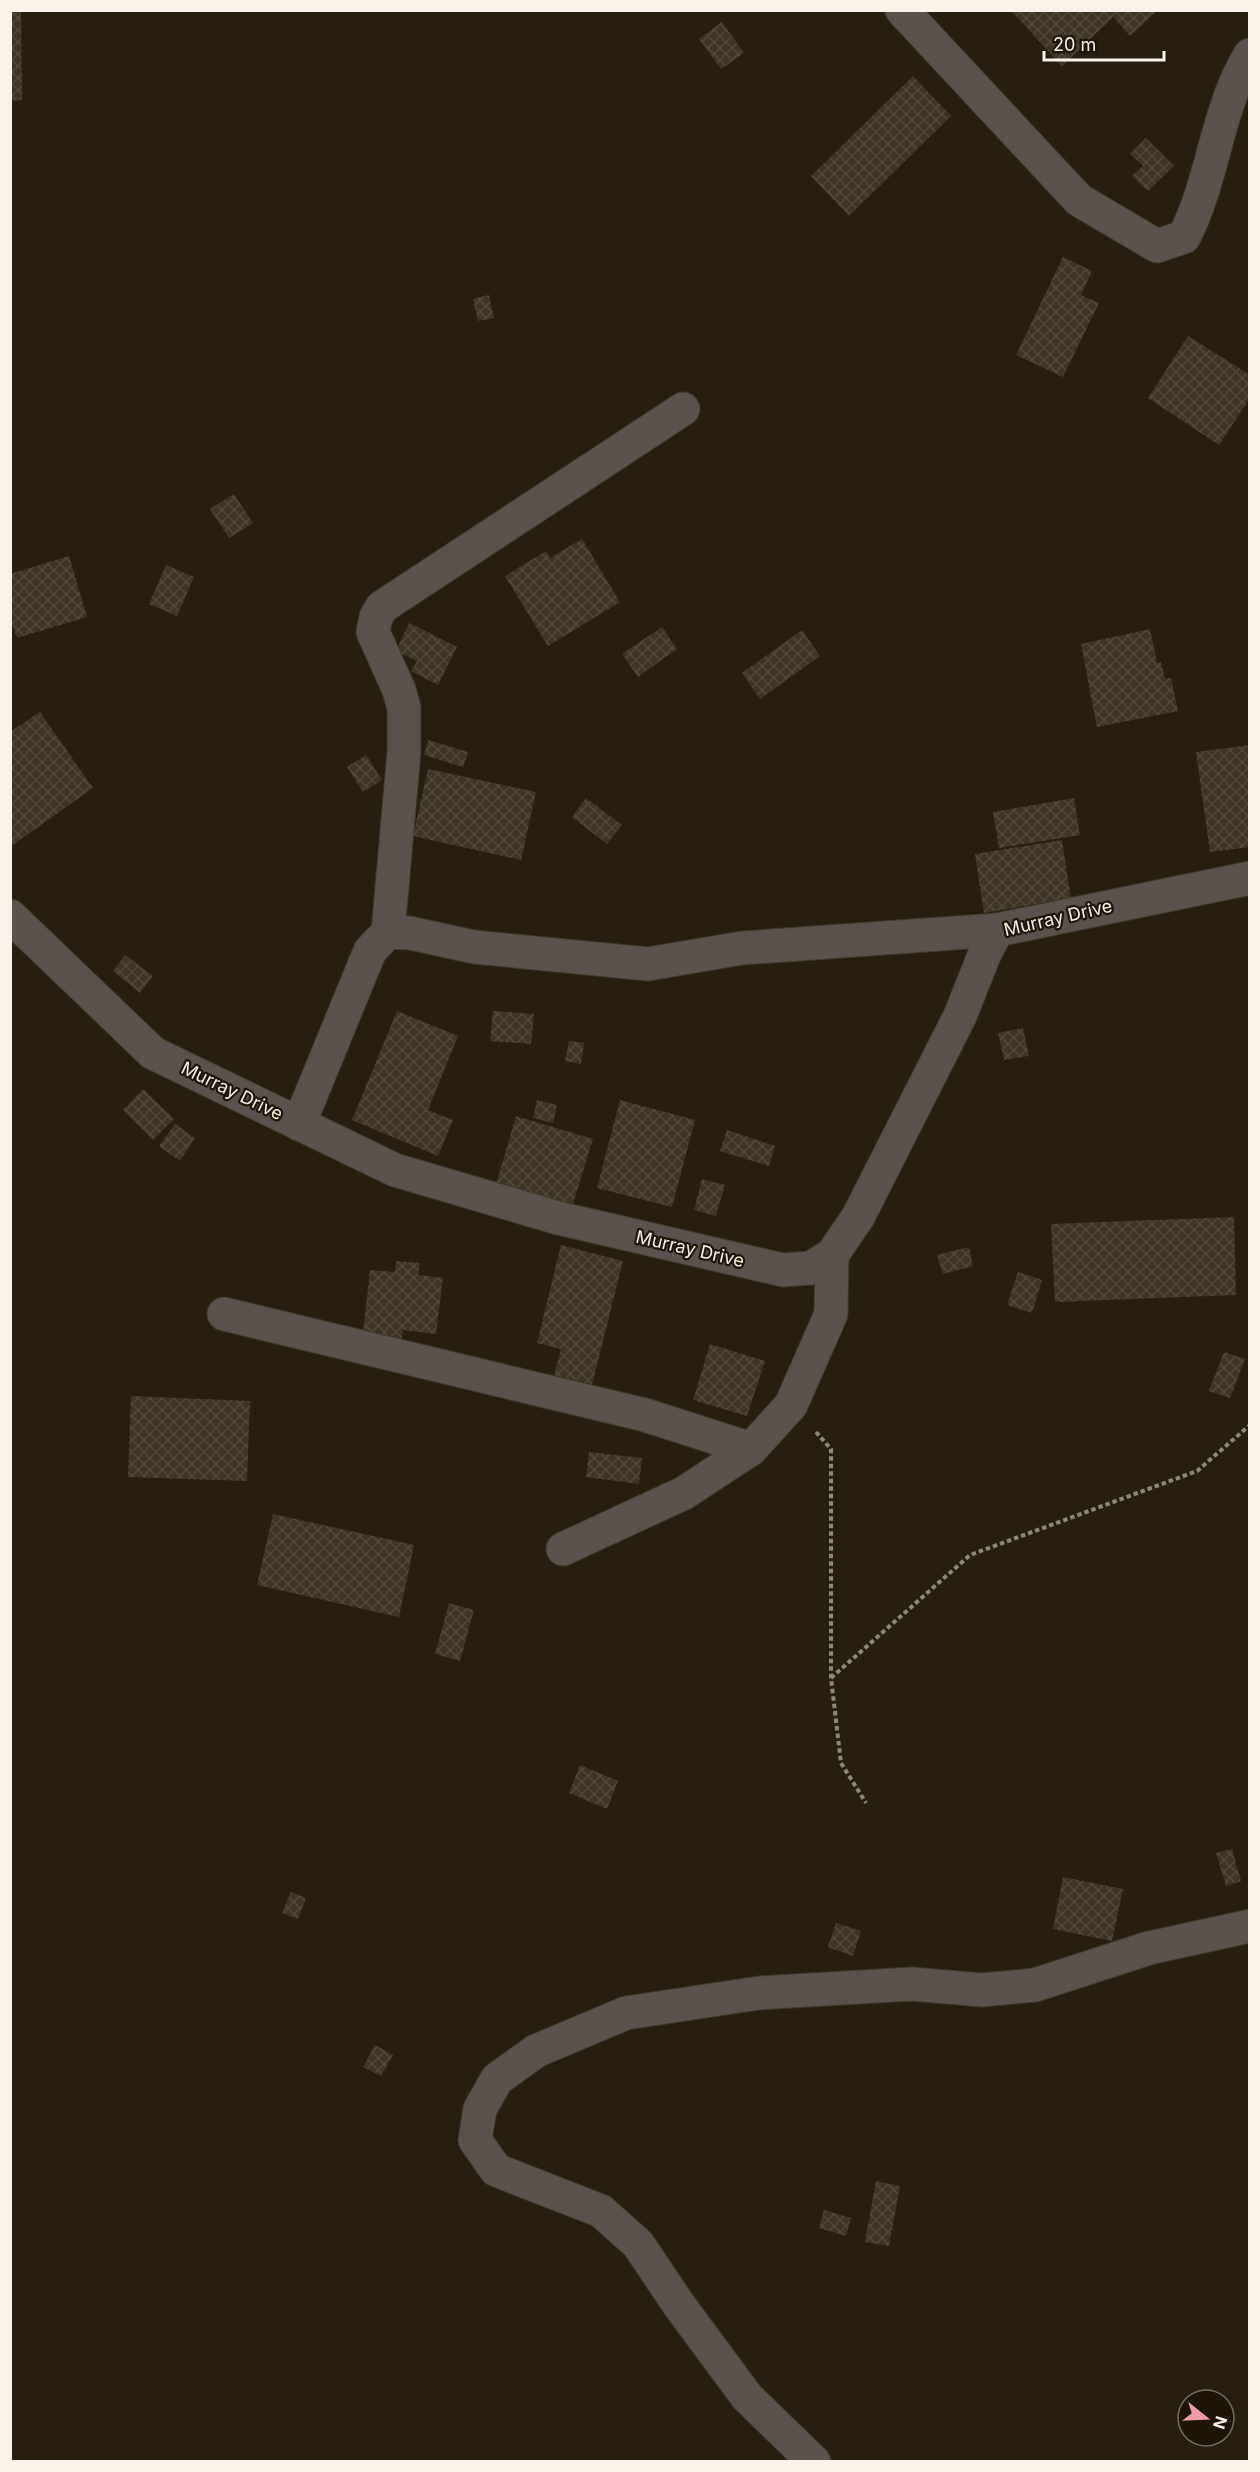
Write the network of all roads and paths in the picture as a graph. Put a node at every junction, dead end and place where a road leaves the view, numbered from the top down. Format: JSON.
{"nodes":[{"id":1,"x":902,"y":10,"type":"edge"},
{"id":2,"x":1250,"y":55,"type":"edge"},
{"id":3,"x":683,"y":409,"type":"dead end"},
{"id":4,"x":1250,"y":878,"type":"edge"},
{"id":5,"x":10,"y":916,"type":"edge"},
{"id":6,"x":997,"y":930,"type":"junction"},
{"id":7,"x":388,"y":932,"type":"junction"},
{"id":8,"x":299,"y":1124,"type":"junction"},
{"id":9,"x":832,"y":1255,"type":"junction"},
{"id":10,"x":224,"y":1314,"type":"dead end"},
{"id":11,"x":791,"y":1405,"type":"junction"},
{"id":12,"x":1250,"y":1425,"type":"edge"},
{"id":13,"x":751,"y":1449,"type":"junction"},
{"id":14,"x":563,"y":1548,"type":"dead end"},
{"id":15,"x":831,"y":1678,"type":"junction"},
{"id":16,"x":866,"y":1803,"type":"dead end"},
{"id":17,"x":1250,"y":1926,"type":"edge"},
{"id":18,"x":814,"y":2462,"type":"edge"}],
"edges":[{"from":1,"to":2,"type":"street"},
{"from":3,"to":7,"type":"street"},
{"from":4,"to":6,"type":"street","name":"Murray Drive"},
{"from":5,"to":8,"type":"street","name":"Murray Drive"},
{"from":6,"to":7,"type":"street"},
{"from":6,"to":9,"type":"street","name":"Murray Drive"},
{"from":7,"to":8,"type":"street"},
{"from":8,"to":9,"type":"street","name":"Murray Drive"},
{"from":9,"to":11,"type":"street"},
{"from":10,"to":13,"type":"street"},
{"from":11,"to":13,"type":"street"},
{"from":11,"to":15,"type":"path"},
{"from":12,"to":15,"type":"path"},
{"from":13,"to":14,"type":"street"},
{"from":15,"to":16,"type":"path"},
{"from":17,"to":18,"type":"street"}]}
